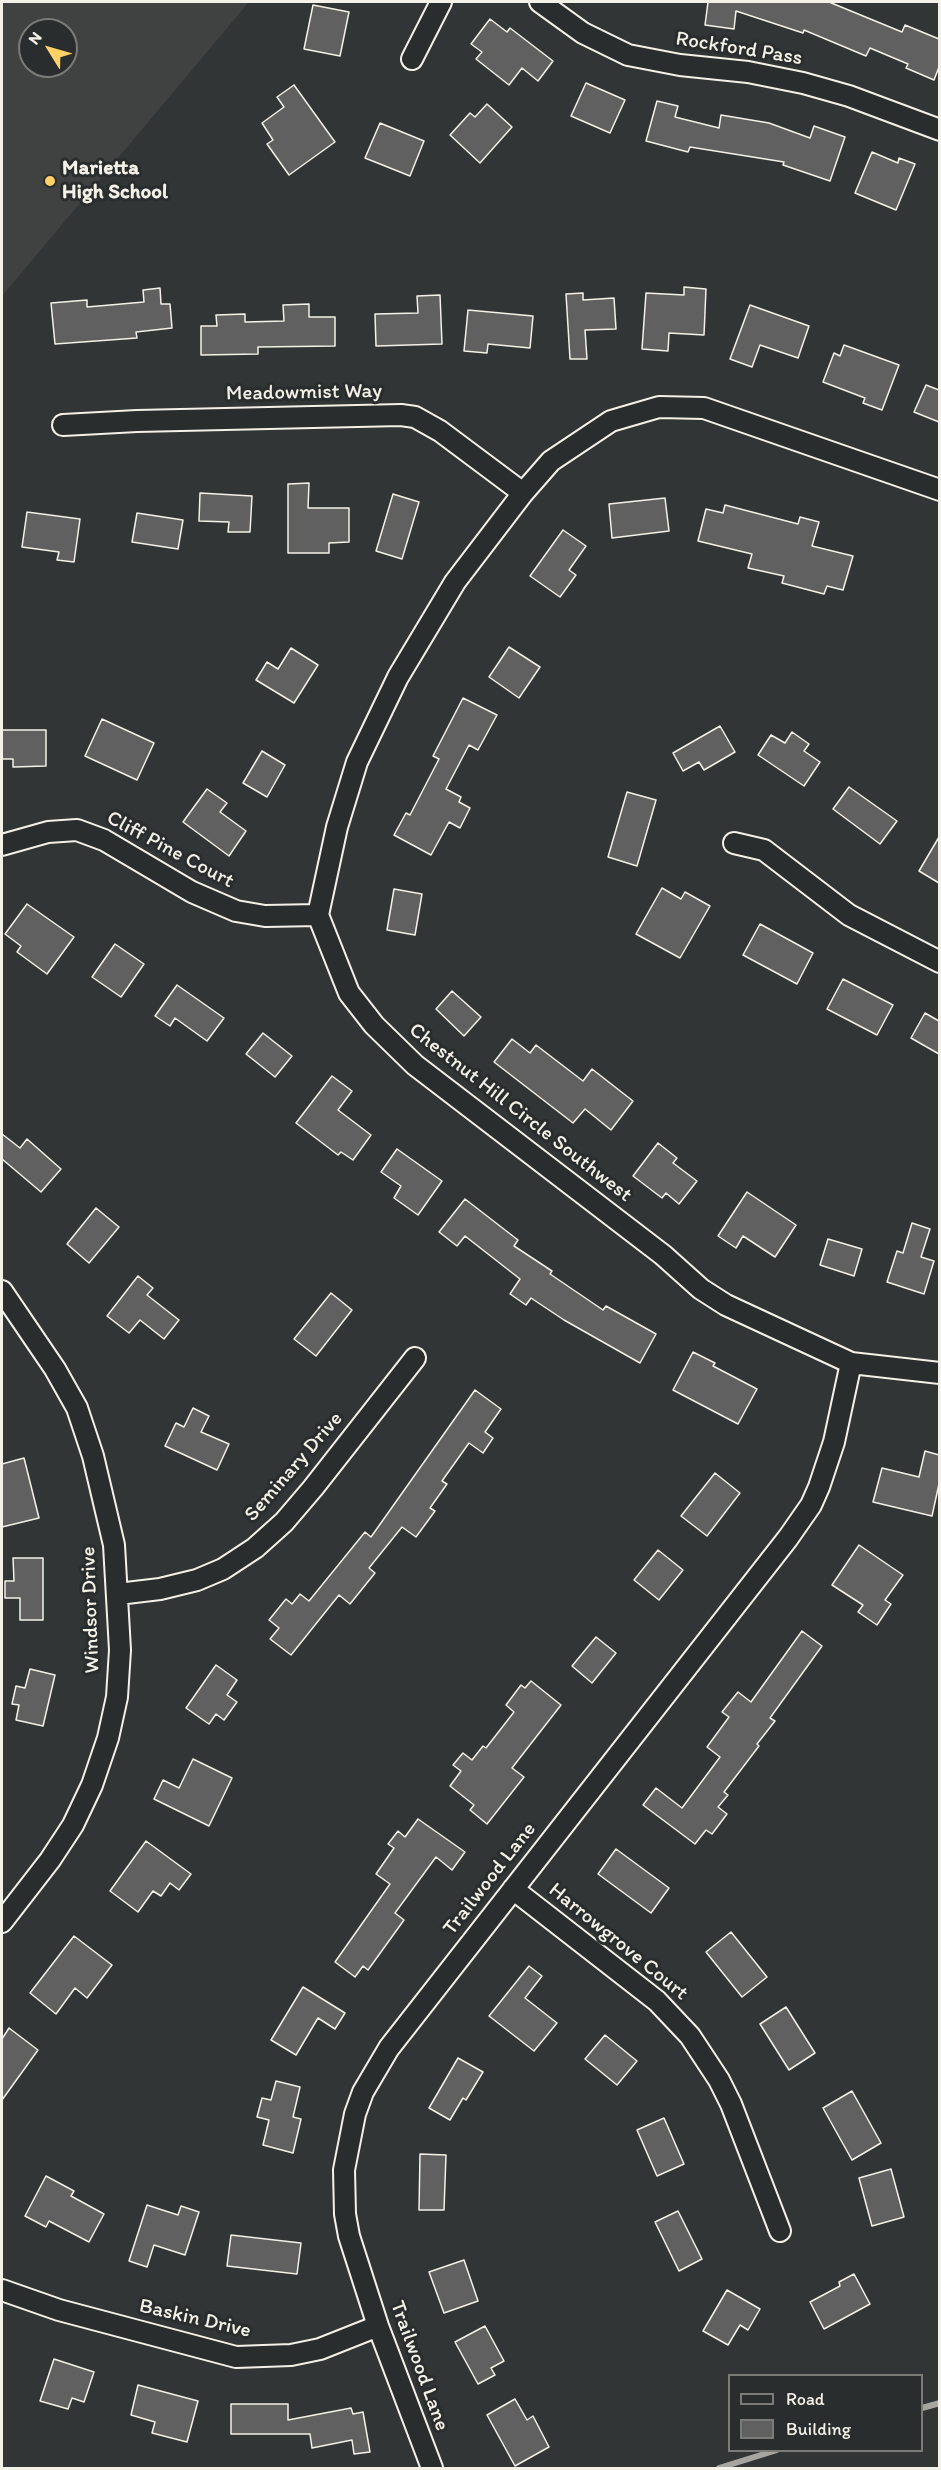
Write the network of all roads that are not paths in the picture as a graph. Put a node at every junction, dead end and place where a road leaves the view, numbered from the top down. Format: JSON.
{"nodes":[{"id":1,"x":441,"y":2,"type":"edge"},
{"id":2,"x":540,"y":2,"type":"edge"},
{"id":3,"x":412,"y":59,"type":"dead end"},
{"id":4,"x":939,"y":130,"type":"edge"},
{"id":5,"x":63,"y":425,"type":"dead end"},
{"id":6,"x":939,"y":490,"type":"edge"},
{"id":7,"x":523,"y":493,"type":"junction"},
{"id":8,"x":734,"y":843,"type":"dead end"},
{"id":9,"x":2,"y":845,"type":"edge"},
{"id":10,"x":318,"y":915,"type":"junction"},
{"id":11,"x":939,"y":962,"type":"edge"},
{"id":12,"x":2,"y":1291,"type":"edge"},
{"id":13,"x":415,"y":1358,"type":"dead end"},
{"id":14,"x":851,"y":1363,"type":"junction"},
{"id":15,"x":939,"y":1373,"type":"edge"},
{"id":16,"x":118,"y":1594,"type":"junction"},
{"id":17,"x":513,"y":1889,"type":"junction"},
{"id":18,"x":2,"y":1922,"type":"edge"},
{"id":19,"x":780,"y":2231,"type":"dead end"},
{"id":20,"x":2,"y":2289,"type":"edge"},
{"id":21,"x":378,"y":2326,"type":"junction"},
{"id":22,"x":432,"y":2469,"type":"edge"}],
"edges":[{"from":1,"to":3,"type":"street"},
{"from":2,"to":4,"type":"street","name":"Rockford Pass"},
{"from":5,"to":7,"type":"street","name":"Meadowmist Way"},
{"from":6,"to":7,"type":"street"},
{"from":7,"to":10,"type":"street"},
{"from":8,"to":11,"type":"street"},
{"from":9,"to":10,"type":"street","name":"Cliff Pine Court"},
{"from":10,"to":14,"type":"street","name":"Chestnut Hill Circle Southwest"},
{"from":12,"to":16,"type":"street","name":"Windsor Drive"},
{"from":13,"to":16,"type":"street","name":"Seminary Drive"},
{"from":14,"to":15,"type":"street","name":"Chestnut Hill Circle Southwest"},
{"from":14,"to":17,"type":"street","name":"Trailwood Lane"},
{"from":16,"to":18,"type":"street","name":"Windsor Drive"},
{"from":17,"to":19,"type":"street","name":"Harrowgrove Court"},
{"from":17,"to":21,"type":"street","name":"Trailwood Lane"},
{"from":20,"to":21,"type":"street","name":"Baskin Drive"},
{"from":21,"to":22,"type":"street","name":"Trailwood Lane"}]}
